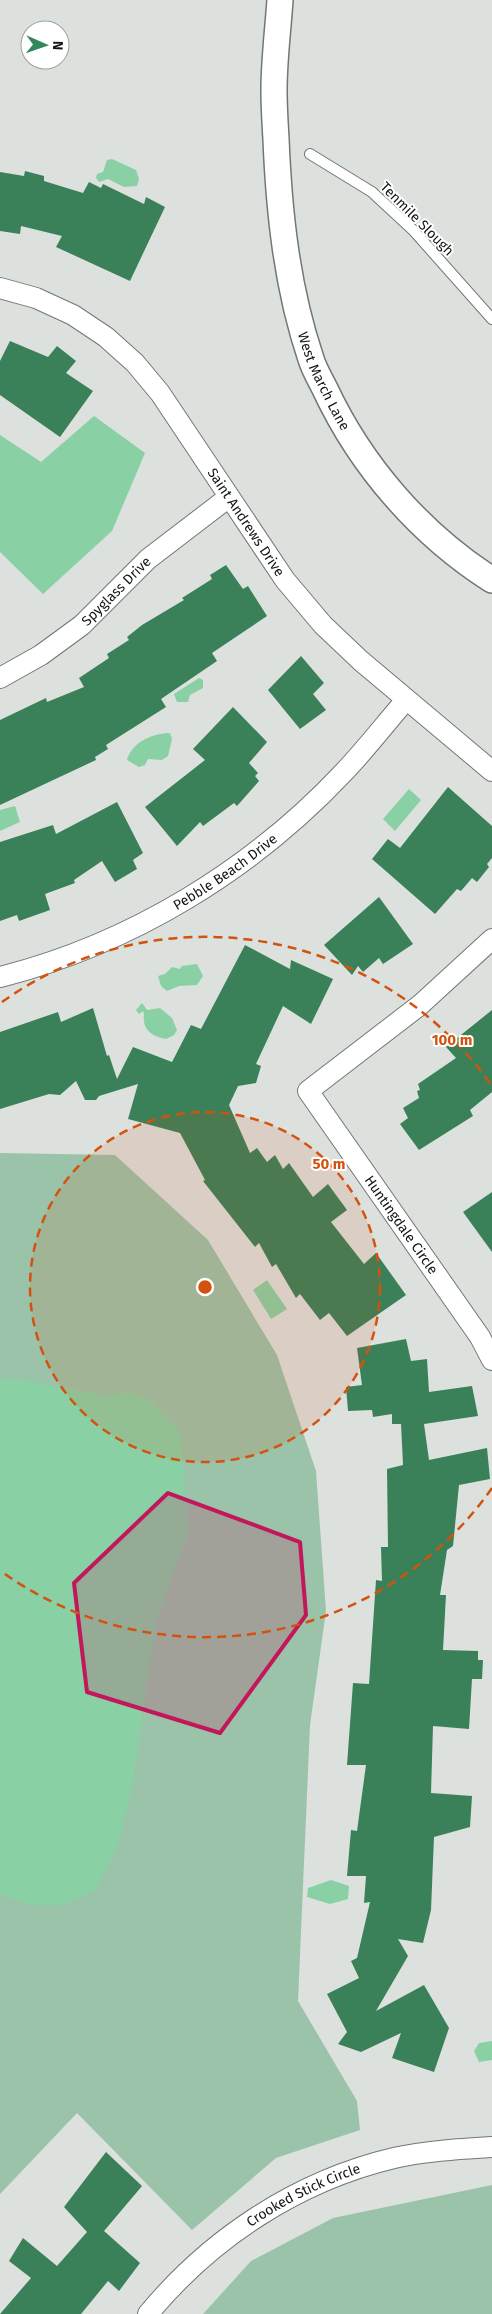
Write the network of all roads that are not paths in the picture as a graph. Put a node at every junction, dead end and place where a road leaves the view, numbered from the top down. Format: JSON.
{"nodes":[{"id":1,"x":280,"y":0,"type":"edge"},
{"id":2,"x":310,"y":154,"type":"dead end"},
{"id":3,"x":0,"y":288,"type":"edge"},
{"id":4,"x":492,"y":319,"type":"edge"},
{"id":5,"x":229,"y":497,"type":"junction"},
{"id":6,"x":490,"y":579,"type":"edge"},
{"id":7,"x":0,"y":678,"type":"edge"},
{"id":8,"x":406,"y":700,"type":"junction"},
{"id":9,"x":492,"y":771,"type":"edge"},
{"id":10,"x":492,"y":939,"type":"edge"},
{"id":11,"x":0,"y":977,"type":"edge"},
{"id":12,"x":492,"y":1360,"type":"edge"},
{"id":13,"x":492,"y":2147,"type":"edge"},
{"id":14,"x":148,"y":2314,"type":"edge"}],
"edges":[{"from":1,"to":6,"type":"street","name":"West March Lane"},
{"from":2,"to":4,"type":"lane","name":"Tenmile Slough"},
{"from":3,"to":5,"type":"street","name":"Saint Andrews Drive"},
{"from":5,"to":7,"type":"street","name":"Spyglass Drive"},
{"from":5,"to":8,"type":"street","name":"Saint Andrews Drive"},
{"from":8,"to":9,"type":"street","name":"Saint Andrews Drive"},
{"from":8,"to":11,"type":"street","name":"Pebble Beach Drive"},
{"from":10,"to":12,"type":"street","name":"Huntingdale Circle"},
{"from":13,"to":14,"type":"street","name":"Crooked Stick Circle"}]}
